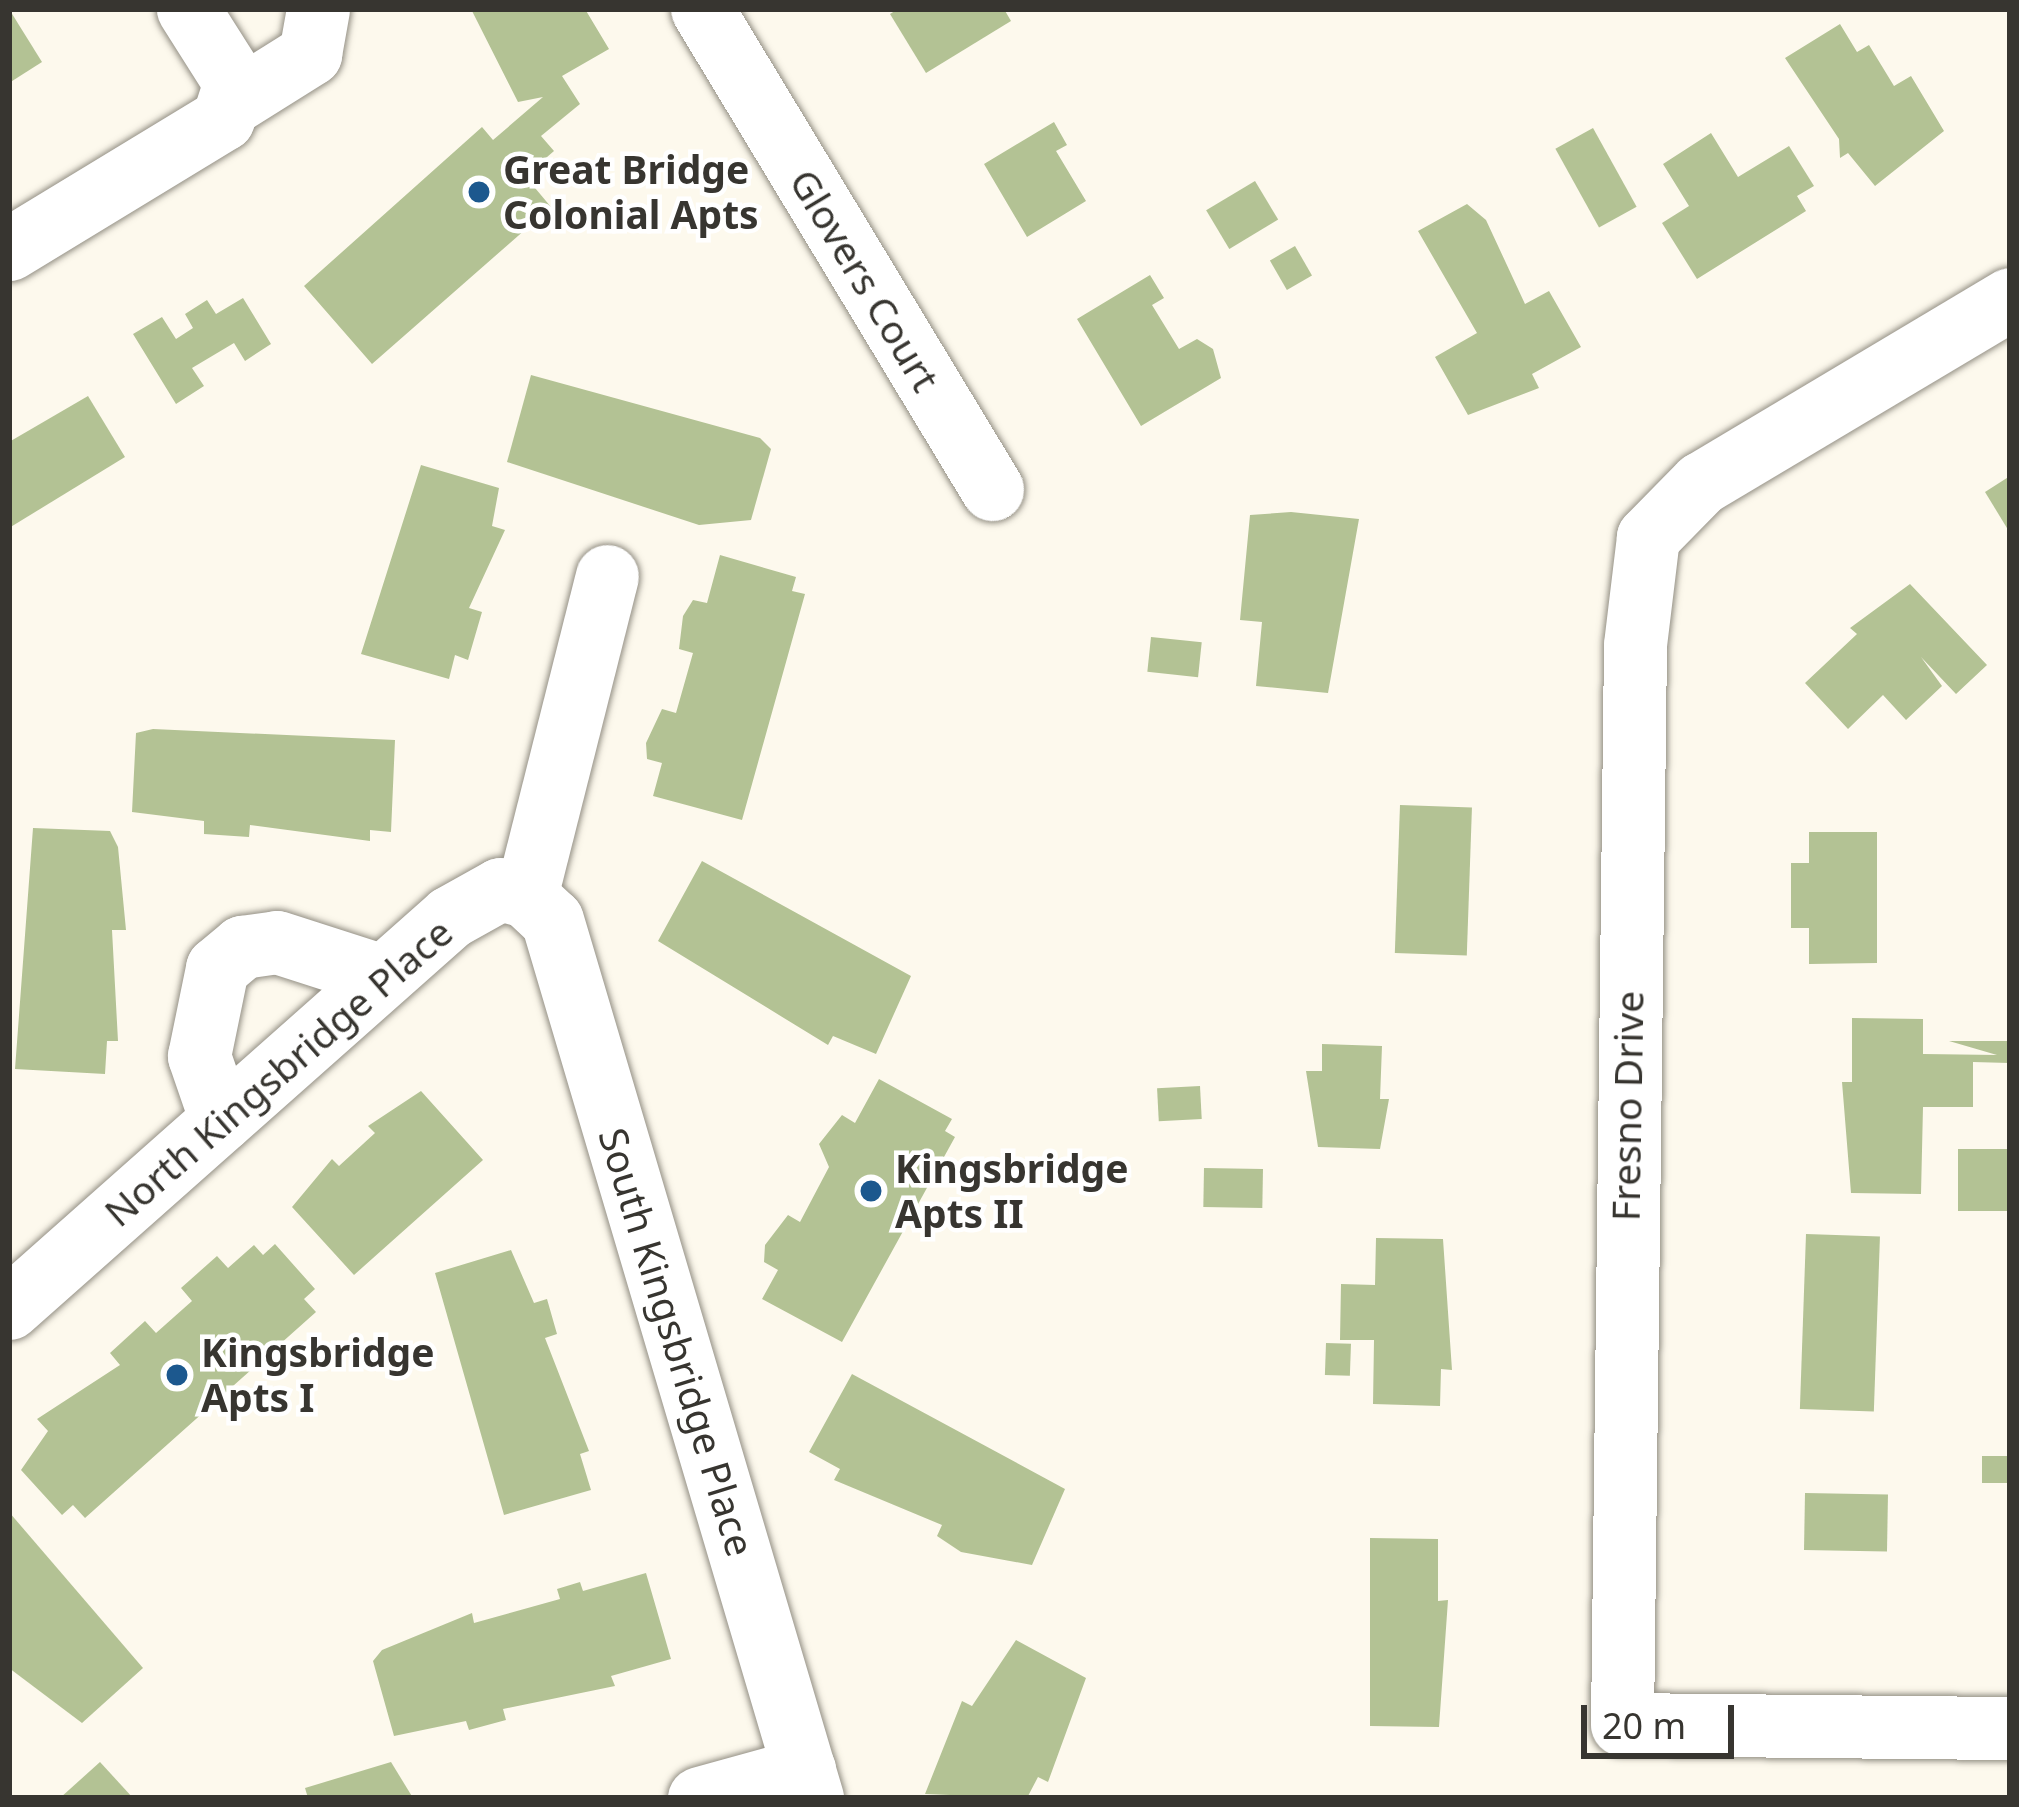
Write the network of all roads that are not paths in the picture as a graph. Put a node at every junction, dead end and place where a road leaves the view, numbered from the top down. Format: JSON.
{"nodes":[{"id":1,"x":188,"y":9,"type":"edge"},
{"id":2,"x":318,"y":9,"type":"edge"},
{"id":3,"x":702,"y":9,"type":"edge"},
{"id":4,"x":235,"y":101,"type":"junction"},
{"id":5,"x":9,"y":249,"type":"edge"},
{"id":6,"x":2010,"y":299,"type":"edge"},
{"id":7,"x":992,"y":489,"type":"dead end"},
{"id":8,"x":607,"y":576,"type":"dead end"},
{"id":9,"x":526,"y":896,"type":"junction"},
{"id":10,"x":383,"y":976,"type":"junction"},
{"id":11,"x":221,"y":1120,"type":"junction"},
{"id":12,"x":9,"y":1308,"type":"edge"},
{"id":13,"x":2010,"y":1728,"type":"edge"},
{"id":14,"x":808,"y":1784,"type":"edge"},
{"id":15,"x":699,"y":1798,"type":"edge"}],
"edges":[{"from":1,"to":4,"type":"street"},
{"from":2,"to":4,"type":"street"},
{"from":3,"to":7,"type":"street","name":"Glovers Court"},
{"from":4,"to":5,"type":"street"},
{"from":6,"to":13,"type":"street","name":"Fresno Drive"},
{"from":8,"to":9,"type":"street"},
{"from":9,"to":10,"type":"street","name":"North Kingsbridge Place"},
{"from":9,"to":14,"type":"street","name":"South Kingsbridge Place"},
{"from":10,"to":11,"type":"street","name":"North Kingsbridge Place"},
{"from":10,"to":11,"type":"street"},
{"from":11,"to":12,"type":"street","name":"North Kingsbridge Place"},
{"from":14,"to":15,"type":"street"}]}
